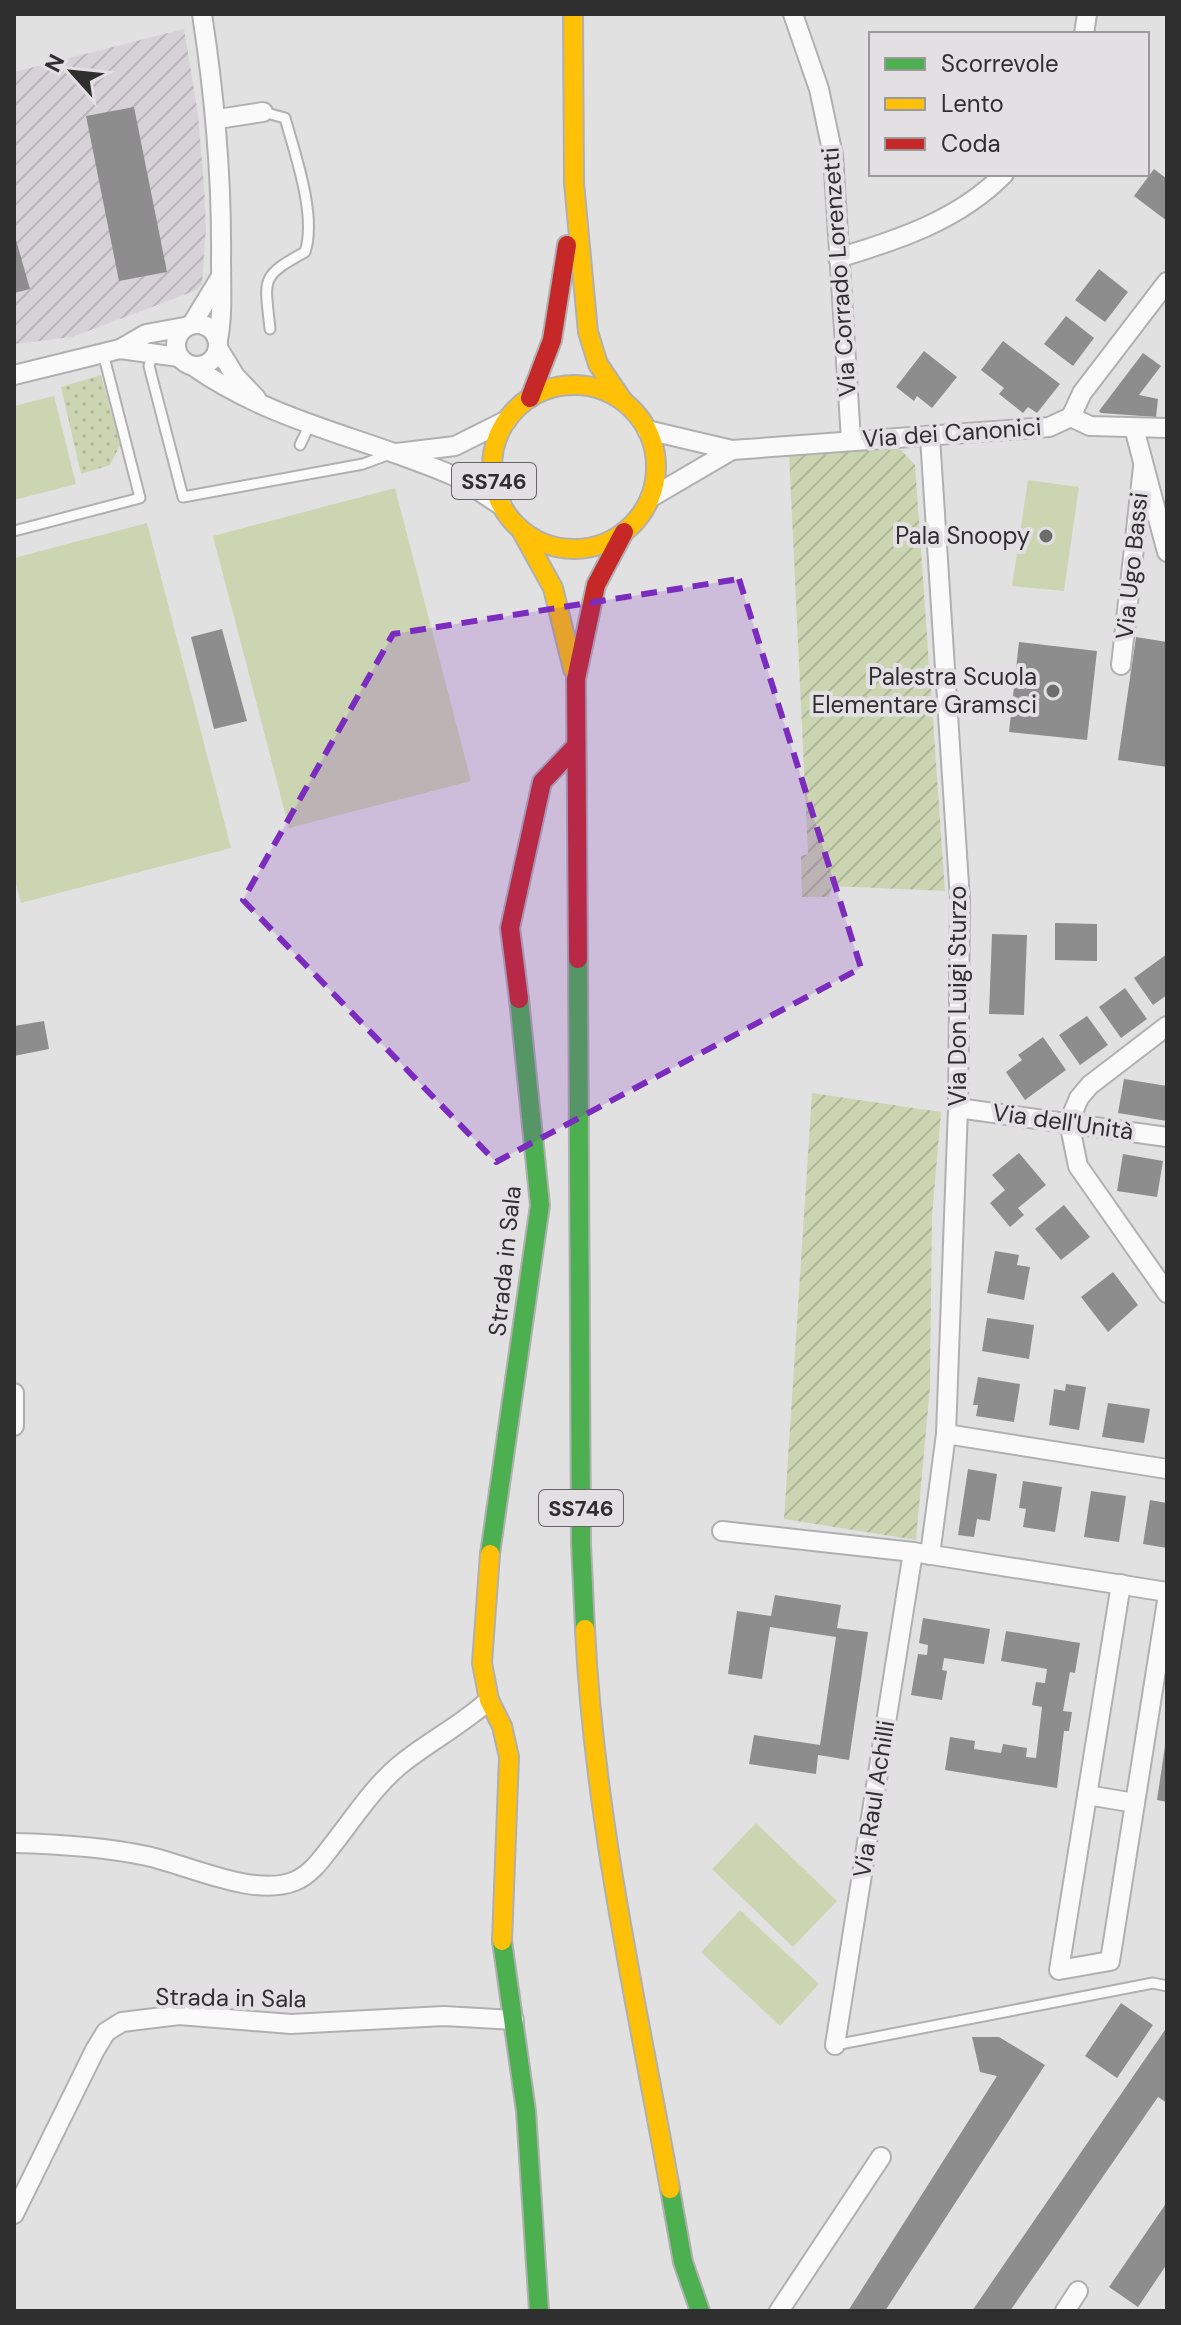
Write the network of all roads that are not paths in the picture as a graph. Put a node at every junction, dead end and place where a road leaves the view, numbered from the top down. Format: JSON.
{"nodes":[{"id":1,"x":202,"y":14,"type":"edge"},
{"id":2,"x":573,"y":14,"type":"edge"},
{"id":3,"x":793,"y":14,"type":"edge"},
{"id":4,"x":263,"y":112,"type":"joint"},
{"id":5,"x":218,"y":119,"type":"junction"},
{"id":6,"x":1002,"y":176,"type":"edge"},
{"id":7,"x":574,"y":183,"type":"junction"},
{"id":8,"x":838,"y":258,"type":"junction"},
{"id":9,"x":221,"y":275,"type":"junction"},
{"id":10,"x":1167,"y":282,"type":"edge"},
{"id":11,"x":188,"y":325,"type":"junction"},
{"id":12,"x":270,"y":329,"type":"dead end"},
{"id":13,"x":218,"y":344,"type":"junction"},
{"id":14,"x":111,"y":351,"type":"junction"},
{"id":15,"x":153,"y":352,"type":"junction"},
{"id":16,"x":186,"y":362,"type":"junction"},
{"id":17,"x":14,"y":375,"type":"edge"},
{"id":18,"x":530,"y":398,"type":"junction"},
{"id":19,"x":623,"y":401,"type":"junction"},
{"id":20,"x":264,"y":406,"type":"junction"},
{"id":21,"x":1071,"y":417,"type":"junction"},
{"id":22,"x":507,"y":420,"type":"junction"},
{"id":23,"x":309,"y":426,"type":"junction"},
{"id":24,"x":1134,"y":428,"type":"junction"},
{"id":25,"x":1167,"y":428,"type":"edge"},
{"id":26,"x":647,"y":430,"type":"junction"},
{"id":27,"x":930,"y":437,"type":"junction"},
{"id":28,"x":851,"y":440,"type":"junction"},
{"id":29,"x":300,"y":445,"type":"dead end"},
{"id":30,"x":732,"y":450,"type":"junction"},
{"id":31,"x":390,"y":454,"type":"junction"},
{"id":32,"x":1143,"y":467,"type":"junction"},
{"id":33,"x":650,"y":498,"type":"junction"},
{"id":34,"x":502,"y":506,"type":"junction"},
{"id":35,"x":521,"y":530,"type":"junction"},
{"id":36,"x":14,"y":531,"type":"edge"},
{"id":37,"x":624,"y":532,"type":"junction"},
{"id":38,"x":1167,"y":552,"type":"edge"},
{"id":39,"x":1121,"y":665,"type":"dead end"},
{"id":40,"x":576,"y":679,"type":"junction"},
{"id":41,"x":576,"y":746,"type":"junction"},
{"id":42,"x":1167,"y":1026,"type":"edge"},
{"id":43,"x":958,"y":1108,"type":"junction"},
{"id":44,"x":1069,"y":1122,"type":"junction"},
{"id":45,"x":1167,"y":1137,"type":"edge"},
{"id":46,"x":1167,"y":1293,"type":"edge"},
{"id":47,"x":14,"y":1393,"type":"edge"},
{"id":48,"x":14,"y":1426,"type":"edge"},
{"id":49,"x":946,"y":1434,"type":"junction"},
{"id":50,"x":1167,"y":1469,"type":"edge"},
{"id":51,"x":722,"y":1531,"type":"dead end"},
{"id":52,"x":922,"y":1554,"type":"junction"},
{"id":53,"x":1121,"y":1584,"type":"junction"},
{"id":54,"x":1167,"y":1592,"type":"edge"},
{"id":55,"x":1167,"y":1601,"type":"edge"},
{"id":56,"x":489,"y":1700,"type":"junction"},
{"id":57,"x":1087,"y":1795,"type":"junction"},
{"id":58,"x":1135,"y":1803,"type":"junction"},
{"id":59,"x":14,"y":1843,"type":"edge"},
{"id":60,"x":1167,"y":1986,"type":"edge"},
{"id":61,"x":514,"y":2020,"type":"junction"},
{"id":62,"x":835,"y":2045,"type":"joint"},
{"id":63,"x":881,"y":2157,"type":"dead end"},
{"id":64,"x":14,"y":2214,"type":"edge"},
{"id":65,"x":683,"y":2262,"type":"junction"},
{"id":66,"x":1078,"y":2291,"type":"dead end"},
{"id":67,"x":539,"y":2311,"type":"edge"},
{"id":68,"x":682,"y":2311,"type":"edge"},
{"id":69,"x":700,"y":2311,"type":"edge"},
{"id":70,"x":779,"y":2311,"type":"edge"},
{"id":71,"x":1065,"y":2311,"type":"edge"}],
"edges":[{"from":1,"to":5,"type":"street"},
{"from":2,"to":7,"type":"main road","number":"SS746"},
{"from":3,"to":8,"type":"street","name":"Via Corrado Lorenzetti"},
{"from":4,"to":5,"type":"street"},
{"from":4,"to":12,"type":"lane"},
{"from":5,"to":9,"type":"street"},
{"from":6,"to":8,"type":"street"},
{"from":7,"to":18,"type":"main road","number":"SS746"},
{"from":7,"to":19,"type":"main road","number":"SS746"},
{"from":8,"to":28,"type":"street","name":"Via Corrado Lorenzetti"},
{"from":9,"to":11,"type":"street"},
{"from":9,"to":13,"type":"street"},
{"from":10,"to":21,"type":"street"},
{"from":11,"to":13,"type":"street"},
{"from":11,"to":14,"type":"street"},
{"from":11,"to":16,"type":"street"},
{"from":13,"to":16,"type":"street"},
{"from":13,"to":20,"type":"street"},
{"from":14,"to":15,"type":"street"},
{"from":14,"to":17,"type":"street"},
{"from":14,"to":36,"type":"lane"},
{"from":15,"to":16,"type":"street"},
{"from":15,"to":31,"type":"lane"},
{"from":16,"to":20,"type":"street"},
{"from":18,"to":19,"type":"main road","number":"SS746"},
{"from":18,"to":22,"type":"main road","number":"SS746"},
{"from":19,"to":26,"type":"main road","number":"SS746"},
{"from":20,"to":23,"type":"street"},
{"from":21,"to":24,"type":"street","name":"Via dei Canonici"},
{"from":21,"to":27,"type":"street","name":"Via dei Canonici"},
{"from":22,"to":31,"type":"street"},
{"from":22,"to":34,"type":"main road","number":"SS746"},
{"from":23,"to":29,"type":"lane"},
{"from":23,"to":31,"type":"street"},
{"from":24,"to":25,"type":"street","name":"Via dei Canonici"},
{"from":24,"to":32,"type":"street"},
{"from":26,"to":30,"type":"street","name":"Via dei Canonici"},
{"from":26,"to":33,"type":"main road","number":"SS746"},
{"from":27,"to":28,"type":"street","name":"Via dei Canonici"},
{"from":27,"to":43,"type":"street","name":"Via Don Luigi Sturzo"},
{"from":28,"to":30,"type":"street","name":"Via dei Canonici"},
{"from":30,"to":33,"type":"street","name":"Via dei Canonici"},
{"from":31,"to":34,"type":"street"},
{"from":32,"to":38,"type":"street"},
{"from":32,"to":39,"type":"street","name":"Via Ugo Bassi"},
{"from":33,"to":37,"type":"main road","number":"SS746"},
{"from":34,"to":35,"type":"main road","number":"SS746"},
{"from":35,"to":37,"type":"main road","number":"SS746"},
{"from":35,"to":40,"type":"main road","number":"SS746"},
{"from":37,"to":40,"type":"main road","number":"SS746"},
{"from":40,"to":41,"type":"main road","number":"SS746"},
{"from":41,"to":56,"type":"main road","name":"Strada in Sala"},
{"from":41,"to":65,"type":"main road","number":"SS746"},
{"from":42,"to":44,"type":"street"},
{"from":43,"to":44,"type":"street","name":"Via dell'Unità"},
{"from":43,"to":49,"type":"street","name":"Via Don Luigi Sturzo"},
{"from":44,"to":45,"type":"street","name":"Via dell'Unità"},
{"from":44,"to":46,"type":"street"},
{"from":47,"to":48,"type":"street"},
{"from":49,"to":50,"type":"street"},
{"from":49,"to":52,"type":"street","name":"Via Don Luigi Sturzo"},
{"from":51,"to":52,"type":"street"},
{"from":52,"to":53,"type":"street"},
{"from":52,"to":62,"type":"street","name":"Via Raul Achilli"},
{"from":53,"to":54,"type":"street"},
{"from":53,"to":57,"type":"street"},
{"from":55,"to":58,"type":"street"},
{"from":56,"to":59,"type":"street"},
{"from":56,"to":61,"type":"main road","name":"Strada in Sala"},
{"from":57,"to":58,"type":"street"},
{"from":57,"to":58,"type":"street"},
{"from":60,"to":62,"type":"lane"},
{"from":61,"to":64,"type":"street","name":"Strada in Sala"},
{"from":61,"to":67,"type":"main road","name":"Strada in Sala"},
{"from":63,"to":70,"type":"street"},
{"from":65,"to":68,"type":"main road","number":"SS746"},
{"from":65,"to":69,"type":"main road","number":"SS746"},
{"from":66,"to":71,"type":"street"}]}
